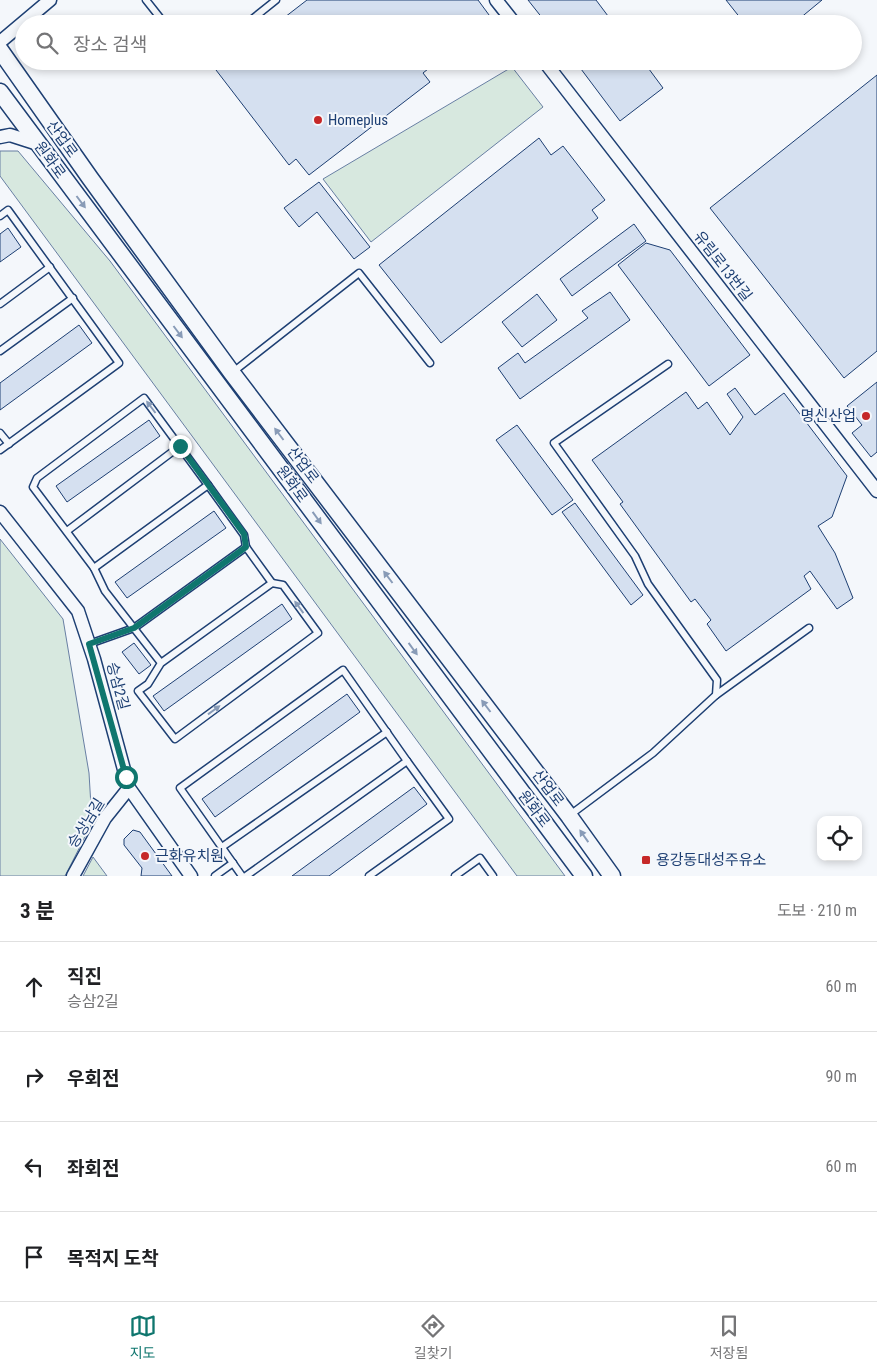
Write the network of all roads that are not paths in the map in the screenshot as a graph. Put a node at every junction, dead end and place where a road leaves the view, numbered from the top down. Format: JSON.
{"nodes":[{"id":1,"x":50,"y":0,"type":"edge"},
{"id":2,"x":146,"y":0,"type":"edge"},
{"id":3,"x":276,"y":0,"type":"edge"},
{"id":4,"x":496,"y":0,"type":"edge"},
{"id":5,"x":32,"y":15,"type":"edge"},
{"id":6,"x":158,"y":15,"type":"edge"},
{"id":7,"x":257,"y":15,"type":"edge"},
{"id":8,"x":508,"y":15,"type":"edge"},
{"id":9,"x":15,"y":29,"type":"edge"},
{"id":10,"x":0,"y":42,"type":"edge"},
{"id":11,"x":0,"y":50,"type":"edge"},
{"id":12,"x":551,"y":70,"type":"edge"},
{"id":13,"x":0,"y":92,"type":"edge"},
{"id":14,"x":0,"y":136,"type":"edge"},
{"id":15,"x":38,"y":144,"type":"junction"},
{"id":16,"x":0,"y":216,"type":"edge"},
{"id":17,"x":50,"y":267,"type":"junction"},
{"id":18,"x":73,"y":298,"type":"junction"},
{"id":19,"x":0,"y":304,"type":"edge"},
{"id":20,"x":0,"y":350,"type":"edge"},
{"id":21,"x":430,"y":363,"type":"dead end"},
{"id":22,"x":668,"y":364,"type":"dead end"},
{"id":23,"x":232,"y":373,"type":"junction"},
{"id":24,"x":0,"y":433,"type":"edge"},
{"id":25,"x":8,"y":444,"type":"junction"},
{"id":26,"x":180,"y":446,"type":"junction"},
{"id":27,"x":0,"y":450,"type":"edge"},
{"id":28,"x":208,"y":485,"type":"junction"},
{"id":29,"x":877,"y":491,"type":"edge"},
{"id":30,"x":0,"y":512,"type":"edge"},
{"id":31,"x":67,"y":531,"type":"junction"},
{"id":32,"x":246,"y":547,"type":"junction"},
{"id":33,"x":94,"y":568,"type":"junction"},
{"id":34,"x":272,"y":583,"type":"junction"},
{"id":35,"x":134,"y":628,"type":"junction"},
{"id":36,"x":809,"y":628,"type":"dead end"},
{"id":37,"x":89,"y":644,"type":"junction"},
{"id":38,"x":161,"y":664,"type":"junction"},
{"id":39,"x":716,"y":695,"type":"junction"},
{"id":40,"x":387,"y":732,"type":"junction"},
{"id":41,"x":407,"y":760,"type":"junction"},
{"id":42,"x":129,"y":788,"type":"junction"},
{"id":43,"x":569,"y":816,"type":"junction"},
{"id":44,"x":222,"y":847,"type":"junction"},
{"id":45,"x":233,"y":863,"type":"junction"},
{"id":46,"x":73,"y":876,"type":"edge"},
{"id":47,"x":191,"y":876,"type":"edge"},
{"id":48,"x":215,"y":876,"type":"edge"},
{"id":49,"x":242,"y":876,"type":"edge"},
{"id":50,"x":246,"y":876,"type":"edge"},
{"id":51,"x":369,"y":876,"type":"edge"},
{"id":52,"x":455,"y":876,"type":"edge"},
{"id":53,"x":493,"y":876,"type":"edge"},
{"id":54,"x":584,"y":876,"type":"edge"},
{"id":55,"x":612,"y":876,"type":"edge"}],
"edges":[{"from":1,"to":5,"type":"street"},
{"from":2,"to":6,"type":"lane"},
{"from":3,"to":7,"type":"lane"},
{"from":4,"to":8,"type":"street"},
{"from":9,"to":10,"type":"street"},
{"from":11,"to":23,"type":"street","name":"산업로"},
{"from":12,"to":29,"type":"street","name":"유림로13번길"},
{"from":13,"to":15,"type":"street","name":"원화로"},
{"from":14,"to":15,"type":"street"},
{"from":15,"to":54,"type":"street","name":"원화로","one_way":true},
{"from":16,"to":17,"type":"lane"},
{"from":17,"to":18,"type":"lane"},
{"from":17,"to":19,"type":"lane"},
{"from":18,"to":20,"type":"lane"},
{"from":18,"to":25,"type":"lane"},
{"from":21,"to":23,"type":"lane"},
{"from":22,"to":39,"type":"lane"},
{"from":43,"to":23,"type":"street","name":"산업로","one_way":true},
{"from":24,"to":25,"type":"lane"},
{"from":25,"to":27,"type":"lane"},
{"from":26,"to":28,"type":"lane"},
{"from":26,"to":31,"type":"lane"},
{"from":26,"to":31,"type":"lane","one_way":true},
{"from":28,"to":32,"type":"lane"},
{"from":28,"to":33,"type":"lane"},
{"from":30,"to":37,"type":"street","name":"승삼2길"},
{"from":31,"to":33,"type":"lane"},
{"from":32,"to":34,"type":"lane"},
{"from":32,"to":35,"type":"lane"},
{"from":33,"to":35,"type":"lane"},
{"from":34,"to":38,"type":"lane"},
{"from":38,"to":34,"type":"lane","one_way":true},
{"from":35,"to":37,"type":"lane"},
{"from":35,"to":38,"type":"lane"},
{"from":36,"to":39,"type":"lane"},
{"from":37,"to":42,"type":"street","name":"승삼2길"},
{"from":39,"to":43,"type":"lane"},
{"from":40,"to":41,"type":"lane"},
{"from":40,"to":44,"type":"lane"},
{"from":40,"to":44,"type":"lane"},
{"from":41,"to":50,"type":"lane"},
{"from":41,"to":51,"type":"lane"},
{"from":42,"to":46,"type":"street","name":"승상남길"},
{"from":42,"to":47,"type":"street","name":"승삼2길"},
{"from":55,"to":43,"type":"street","name":"산업로","one_way":true},
{"from":44,"to":45,"type":"lane"},
{"from":45,"to":48,"type":"lane"},
{"from":45,"to":49,"type":"lane"},
{"from":52,"to":53,"type":"lane"}]}
